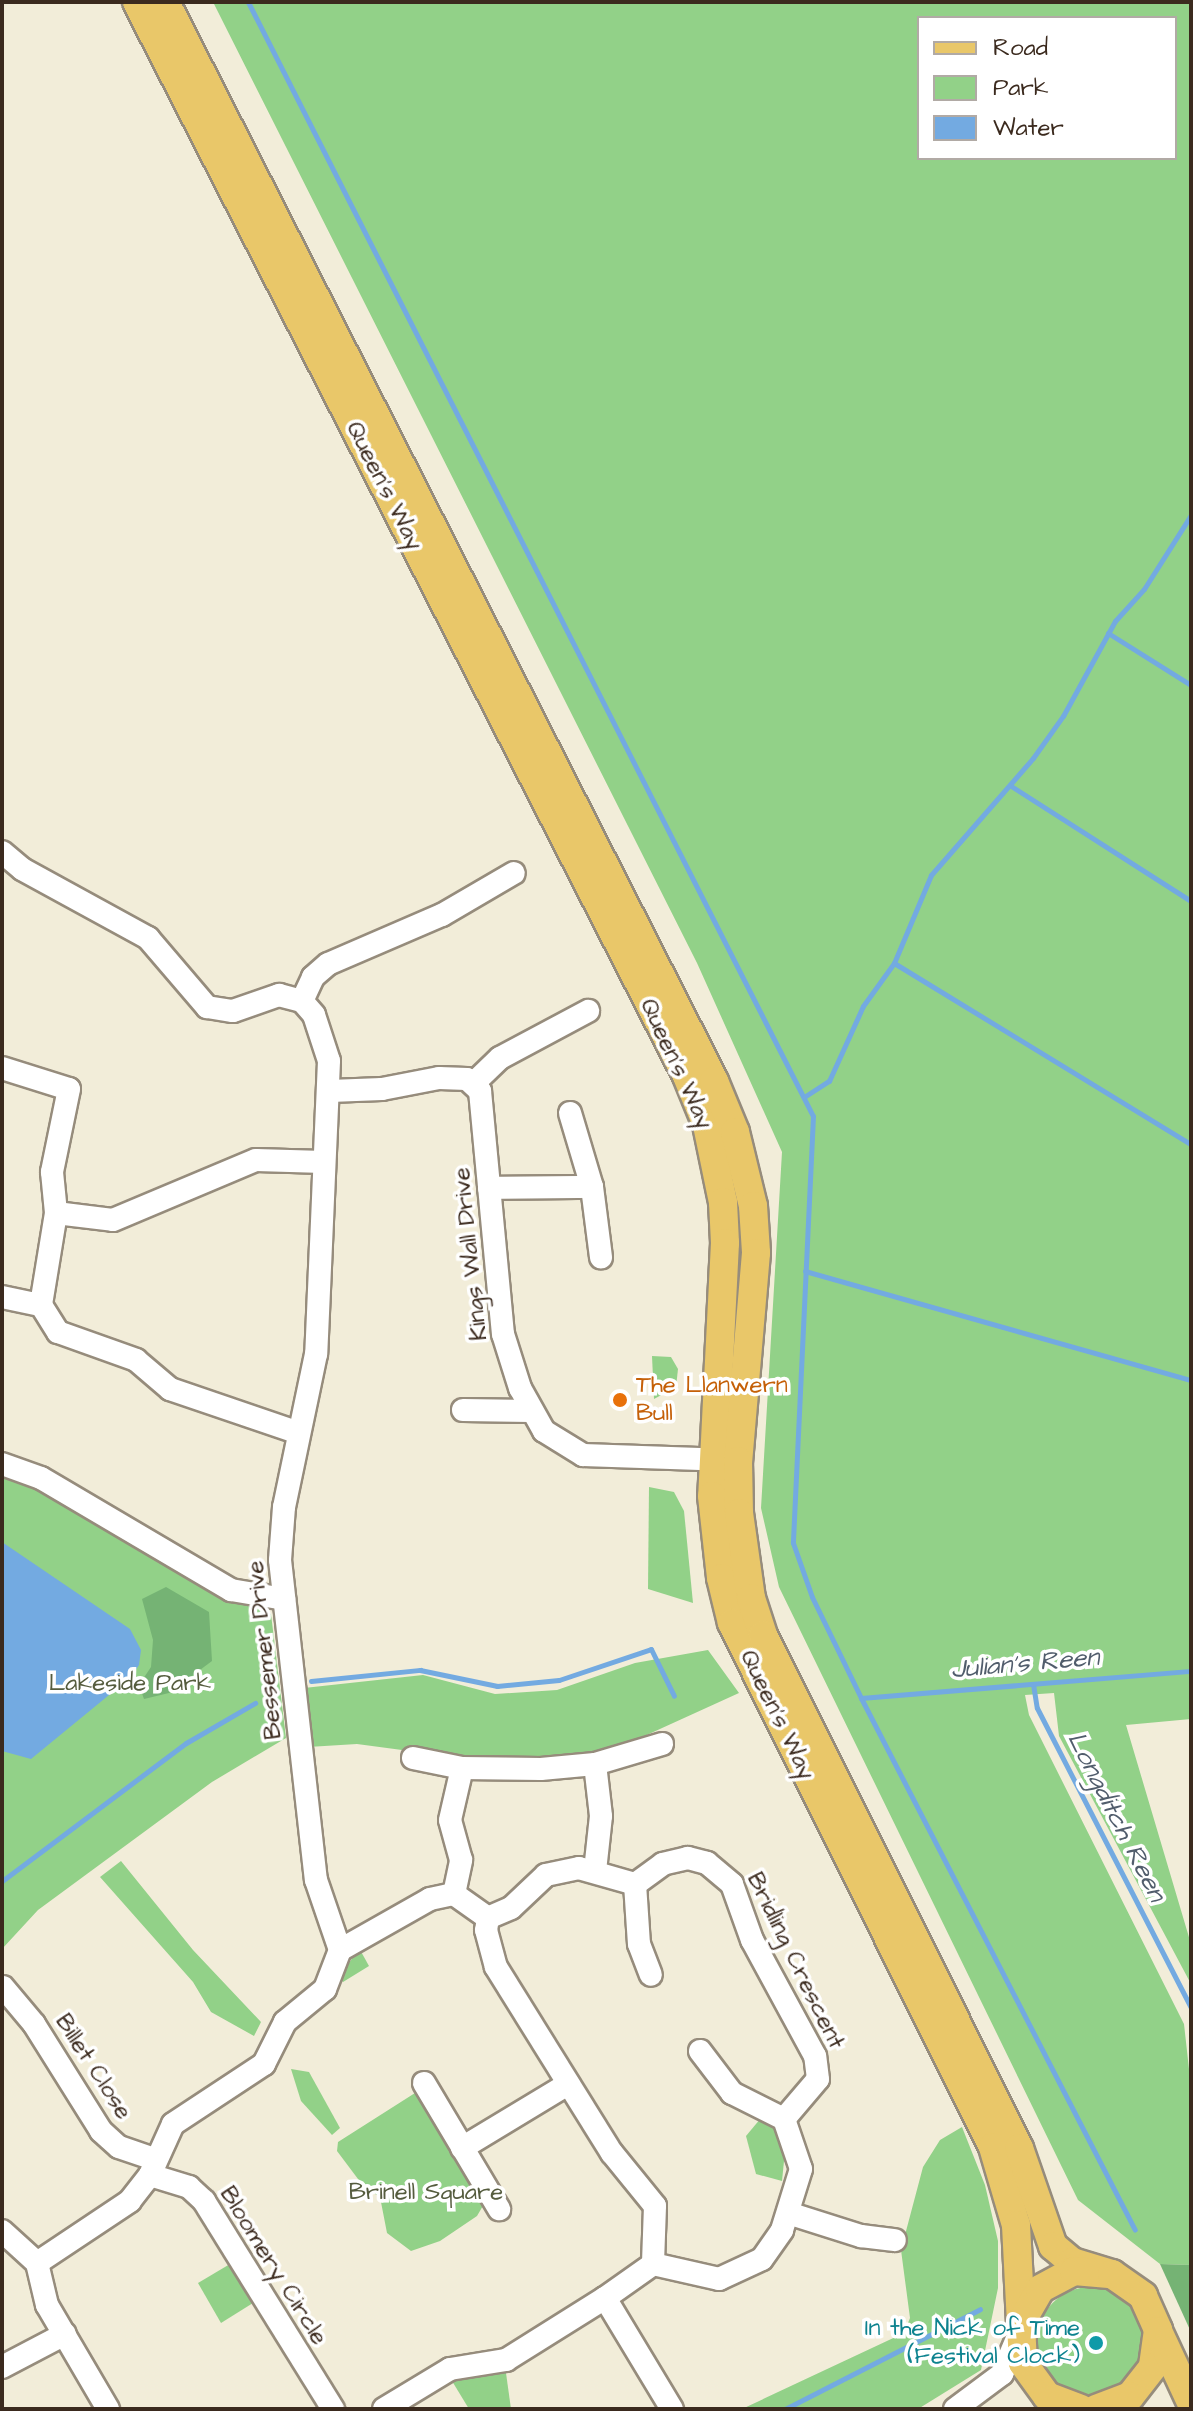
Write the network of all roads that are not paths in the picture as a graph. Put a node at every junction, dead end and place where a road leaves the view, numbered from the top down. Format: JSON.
{"nodes":[{"id":1,"x":137,"y":2,"type":"edge"},
{"id":2,"x":165,"y":2,"type":"edge"},
{"id":3,"x":2,"y":852,"type":"edge"},
{"id":4,"x":514,"y":873,"type":"dead end"},
{"id":5,"x":302,"y":1001,"type":"junction"},
{"id":6,"x":588,"y":1011,"type":"dead end"},
{"id":7,"x":2,"y":1068,"type":"edge"},
{"id":8,"x":474,"y":1083,"type":"junction"},
{"id":9,"x":330,"y":1091,"type":"junction"},
{"id":10,"x":570,"y":1113,"type":"dead end"},
{"id":11,"x":324,"y":1162,"type":"junction"},
{"id":12,"x":592,"y":1187,"type":"junction"},
{"id":13,"x":489,"y":1188,"type":"junction"},
{"id":14,"x":56,"y":1213,"type":"junction"},
{"id":15,"x":601,"y":1257,"type":"dead end"},
{"id":16,"x":2,"y":1297,"type":"edge"},
{"id":17,"x":41,"y":1305,"type":"junction"},
{"id":18,"x":463,"y":1410,"type":"dead end"},
{"id":19,"x":530,"y":1411,"type":"junction"},
{"id":20,"x":299,"y":1433,"type":"junction"},
{"id":21,"x":725,"y":1460,"type":"junction"},
{"id":22,"x":2,"y":1464,"type":"edge"},
{"id":23,"x":284,"y":1599,"type":"junction"},
{"id":24,"x":662,"y":1744,"type":"dead end"},
{"id":25,"x":413,"y":1758,"type":"dead end"},
{"id":26,"x":595,"y":1764,"type":"junction"},
{"id":27,"x":462,"y":1768,"type":"junction"},
{"id":28,"x":595,"y":1871,"type":"junction"},
{"id":29,"x":635,"y":1884,"type":"junction"},
{"id":30,"x":454,"y":1894,"type":"junction"},
{"id":31,"x":488,"y":1918,"type":"junction"},
{"id":32,"x":340,"y":1950,"type":"junction"},
{"id":33,"x":651,"y":1975,"type":"dead end"},
{"id":34,"x":3,"y":1987,"type":"edge"},
{"id":35,"x":700,"y":2051,"type":"dead end"},
{"id":36,"x":424,"y":2083,"type":"dead end"},
{"id":37,"x":568,"y":2084,"type":"junction"},
{"id":38,"x":784,"y":2119,"type":"junction"},
{"id":39,"x":462,"y":2148,"type":"junction"},
{"id":40,"x":152,"y":2167,"type":"junction"},
{"id":41,"x":499,"y":2209,"type":"dead end"},
{"id":42,"x":788,"y":2213,"type":"junction"},
{"id":43,"x":4,"y":2239,"type":"edge"},
{"id":44,"x":895,"y":2240,"type":"dead end"},
{"id":45,"x":37,"y":2263,"type":"junction"},
{"id":46,"x":653,"y":2264,"type":"junction"},
{"id":47,"x":1112,"y":2274,"type":"junction"},
{"id":48,"x":605,"y":2298,"type":"junction"},
{"id":49,"x":1020,"y":2329,"type":"junction"},
{"id":50,"x":1158,"y":2330,"type":"junction"},
{"id":51,"x":65,"y":2334,"type":"junction"},
{"id":52,"x":2,"y":2367,"type":"edge"},
{"id":53,"x":1191,"y":2402,"type":"edge"},
{"id":54,"x":1110,"y":2408,"type":"edge"},
{"id":55,"x":108,"y":2409,"type":"edge"},
{"id":56,"x":333,"y":2409,"type":"edge"},
{"id":57,"x":384,"y":2409,"type":"edge"},
{"id":58,"x":672,"y":2409,"type":"edge"},
{"id":59,"x":955,"y":2409,"type":"edge"},
{"id":60,"x":1081,"y":2409,"type":"edge"}],
"edges":[{"from":1,"to":21,"type":"main road","name":"Queen's Way"},
{"from":2,"to":21,"type":"main road","name":"Queen's Way"},
{"from":3,"to":5,"type":"street"},
{"from":4,"to":5,"type":"street"},
{"from":5,"to":9,"type":"street","name":"Bessemer Drive"},
{"from":6,"to":8,"type":"street"},
{"from":7,"to":14,"type":"street"},
{"from":8,"to":9,"type":"street"},
{"from":8,"to":13,"type":"street","name":"Kings Wall Drive"},
{"from":9,"to":11,"type":"street","name":"Bessemer Drive"},
{"from":10,"to":12,"type":"street"},
{"from":11,"to":14,"type":"street"},
{"from":11,"to":20,"type":"street","name":"Bessemer Drive"},
{"from":12,"to":13,"type":"street"},
{"from":12,"to":15,"type":"street"},
{"from":13,"to":19,"type":"street","name":"Kings Wall Drive"},
{"from":14,"to":17,"type":"street"},
{"from":16,"to":17,"type":"street"},
{"from":17,"to":20,"type":"street"},
{"from":18,"to":19,"type":"street"},
{"from":19,"to":21,"type":"street","name":"Kings Wall Drive"},
{"from":20,"to":23,"type":"street","name":"Bessemer Drive"},
{"from":21,"to":47,"type":"main road","name":"Queen's Way"},
{"from":21,"to":49,"type":"main road","name":"Queen's Way"},
{"from":22,"to":23,"type":"street"},
{"from":23,"to":32,"type":"street","name":"Bessemer Drive"},
{"from":24,"to":26,"type":"street"},
{"from":25,"to":27,"type":"street"},
{"from":26,"to":27,"type":"street"},
{"from":26,"to":28,"type":"street"},
{"from":27,"to":30,"type":"street"},
{"from":28,"to":29,"type":"street"},
{"from":28,"to":31,"type":"street"},
{"from":29,"to":33,"type":"street"},
{"from":29,"to":38,"type":"street","name":"Bridling Crescent"},
{"from":30,"to":31,"type":"street"},
{"from":30,"to":32,"type":"street"},
{"from":31,"to":37,"type":"street"},
{"from":32,"to":40,"type":"street"},
{"from":34,"to":40,"type":"street","name":"Billet Close"},
{"from":35,"to":38,"type":"street"},
{"from":36,"to":39,"type":"street"},
{"from":37,"to":39,"type":"street"},
{"from":37,"to":46,"type":"street"},
{"from":38,"to":42,"type":"street"},
{"from":39,"to":41,"type":"street"},
{"from":40,"to":45,"type":"street"},
{"from":40,"to":56,"type":"street","name":"Bloomery Circle"},
{"from":42,"to":44,"type":"street"},
{"from":42,"to":46,"type":"street"},
{"from":43,"to":45,"type":"street"},
{"from":45,"to":51,"type":"street"},
{"from":46,"to":48,"type":"street"},
{"from":47,"to":49,"type":"main road"},
{"from":47,"to":50,"type":"main road","name":"Queen's Way"},
{"from":48,"to":57,"type":"street"},
{"from":48,"to":58,"type":"street"},
{"from":49,"to":59,"type":"street"},
{"from":49,"to":60,"type":"main road","name":"Queen's Way"},
{"from":50,"to":53,"type":"main road","name":"Queen's Way"},
{"from":50,"to":54,"type":"main road"},
{"from":51,"to":52,"type":"street"},
{"from":51,"to":55,"type":"street"}]}
